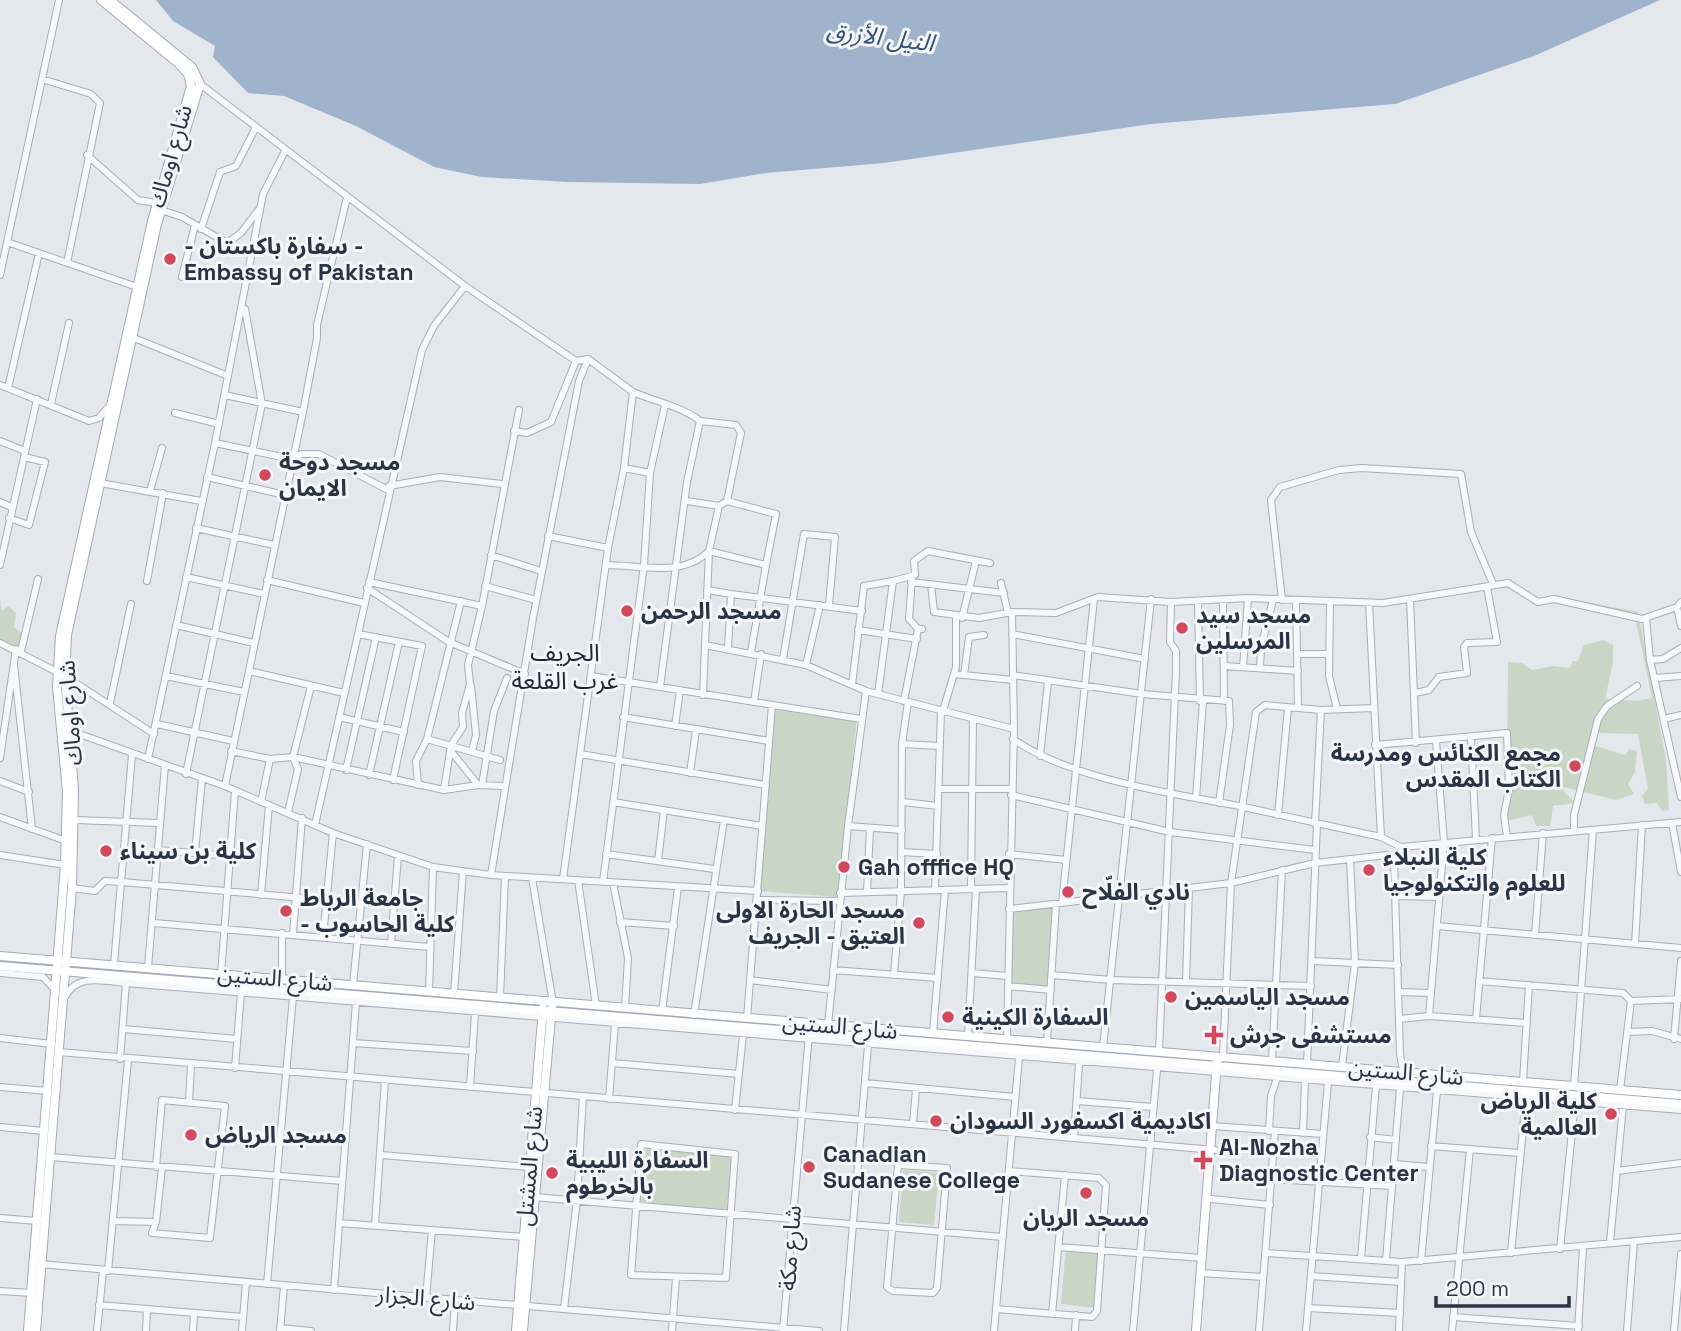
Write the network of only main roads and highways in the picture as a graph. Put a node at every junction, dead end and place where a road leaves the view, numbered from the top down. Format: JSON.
{"nodes":[{"id":1,"x":101,"y":0,"type":"edge"},
{"id":2,"x":110,"y":0,"type":"edge"},
{"id":3,"x":194,"y":83,"type":"junction"},
{"id":4,"x":159,"y":206,"type":"junction"},
{"id":5,"x":133,"y":324,"type":"junction"},
{"id":6,"x":78,"y":568,"type":"junction"},
{"id":7,"x":61,"y":674,"type":"junction"},
{"id":8,"x":64,"y":944,"type":"junction"},
{"id":9,"x":0,"y":956,"type":"edge"},
{"id":10,"x":62,"y":960,"type":"junction"},
{"id":11,"x":0,"y":966,"type":"edge"},
{"id":12,"x":30,"y":968,"type":"junction"},
{"id":13,"x":61,"y":970,"type":"junction"},
{"id":14,"x":99,"y":974,"type":"junction"},
{"id":15,"x":43,"y":977,"type":"road end"},
{"id":16,"x":84,"y":980,"type":"road end"},
{"id":17,"x":299,"y":981,"type":"junction"},
{"id":18,"x":311,"y":982,"type":"junction"},
{"id":19,"x":310,"y":992,"type":"junction"},
{"id":20,"x":295,"y":994,"type":"junction"},
{"id":21,"x":61,"y":997,"type":"junction"},
{"id":22,"x":547,"y":1010,"type":"junction"},
{"id":23,"x":679,"y":1017,"type":"junction"},
{"id":24,"x":694,"y":1018,"type":"junction"},
{"id":25,"x":809,"y":1032,"type":"junction"},
{"id":26,"x":1022,"y":1040,"type":"junction"},
{"id":27,"x":1020,"y":1054,"type":"junction"},
{"id":28,"x":1220,"y":1056,"type":"junction"},
{"id":29,"x":1219,"y":1071,"type":"junction"},
{"id":30,"x":539,"y":1093,"type":"junction"},
{"id":31,"x":1681,"y":1095,"type":"edge"},
{"id":32,"x":1681,"y":1104,"type":"edge"},
{"id":33,"x":1213,"y":1150,"type":"junction"},
{"id":34,"x":38,"y":1264,"type":"junction"},
{"id":35,"x":1203,"y":1273,"type":"junction"},
{"id":36,"x":521,"y":1306,"type":"junction"},
{"id":37,"x":29,"y":1331,"type":"edge"},
{"id":38,"x":36,"y":1331,"type":"edge"},
{"id":39,"x":516,"y":1331,"type":"edge"},
{"id":40,"x":523,"y":1331,"type":"edge"},
{"id":41,"x":1198,"y":1331,"type":"edge"}],
"edges":[{"from":1,"to":3,"type":"main road"},
{"from":2,"to":3,"type":"main road"},
{"from":3,"to":4,"type":"main road","name":"شارع اوماك"},
{"from":3,"to":4,"type":"main road","name":"شارع اوماك"},
{"from":4,"to":5,"type":"main road","name":"شارع اوماك"},
{"from":4,"to":5,"type":"main road","name":"شارع اوماك"},
{"from":5,"to":6,"type":"main road","name":"شارع اوماك"},
{"from":5,"to":6,"type":"main road","name":"شارع اوماك"},
{"from":6,"to":7,"type":"main road","name":"شارع اوماك"},
{"from":7,"to":8,"type":"main road","name":"شارع اوماك"},
{"from":7,"to":8,"type":"main road","name":"شارع اوماك"},
{"from":8,"to":10,"type":"main road","name":"شارع اوماك"},
{"from":9,"to":10,"type":"main road","name":"شارع الستين"},
{"from":10,"to":13,"type":"main road","name":"شارع اوماك"},
{"from":10,"to":17,"type":"main road","name":"شارع الستين"},
{"from":11,"to":12,"type":"main road","name":"شارع الستين"},
{"from":12,"to":13,"type":"main road","name":"شارع الستين"},
{"from":12,"to":15,"type":"main road"},
{"from":13,"to":14,"type":"main road","name":"شارع الستين"},
{"from":13,"to":21,"type":"main road","name":"شارع اوماك"},
{"from":14,"to":16,"type":"main road"},
{"from":14,"to":20,"type":"main road","name":"شارع الستين"},
{"from":17,"to":18,"type":"main road","name":"شارع الستين"},
{"from":17,"to":20,"type":"main road"},
{"from":18,"to":19,"type":"main road"},
{"from":18,"to":22,"type":"main road","name":"شارع الستين"},
{"from":19,"to":20,"type":"main road","name":"شارع الستين"},
{"from":19,"to":22,"type":"main road","name":"شارع الستين"},
{"from":21,"to":34,"type":"main road","name":"شارع اوماك"},
{"from":21,"to":34,"type":"main road","name":"شارع اوماك"},
{"from":22,"to":23,"type":"main road","name":"شارع الستين"},
{"from":22,"to":23,"type":"main road","name":"شارع الستين"},
{"from":22,"to":30,"type":"main road","name":"شارع المشتل"},
{"from":23,"to":24,"type":"main road","name":"شارع الستين"},
{"from":24,"to":25,"type":"main road","name":"شارع الستين"},
{"from":24,"to":25,"type":"main road","name":"شارع الستين"},
{"from":25,"to":26,"type":"main road","name":"شارع الستين"},
{"from":25,"to":27,"type":"main road","name":"شارع الستين"},
{"from":26,"to":27,"type":"main road"},
{"from":26,"to":28,"type":"main road","name":"شارع الستين"},
{"from":27,"to":29,"type":"main road","name":"شارع الستين"},
{"from":28,"to":29,"type":"main road"},
{"from":28,"to":31,"type":"main road","name":"شارع الستين"},
{"from":29,"to":32,"type":"main road","name":"شارع الستين"},
{"from":29,"to":33,"type":"main road"},
{"from":30,"to":36,"type":"main road","name":"شارع المشتل"},
{"from":30,"to":36,"type":"main road","name":"شارع المشتل"},
{"from":33,"to":35,"type":"main road"},
{"from":33,"to":35,"type":"main road"},
{"from":34,"to":37,"type":"main road","name":"شارع اوماك"},
{"from":34,"to":38,"type":"main road","name":"شارع اوماك"},
{"from":35,"to":41,"type":"main road"},
{"from":36,"to":39,"type":"main road","name":"شارع المشتل"},
{"from":36,"to":40,"type":"main road","name":"شارع المشتل"}]}
